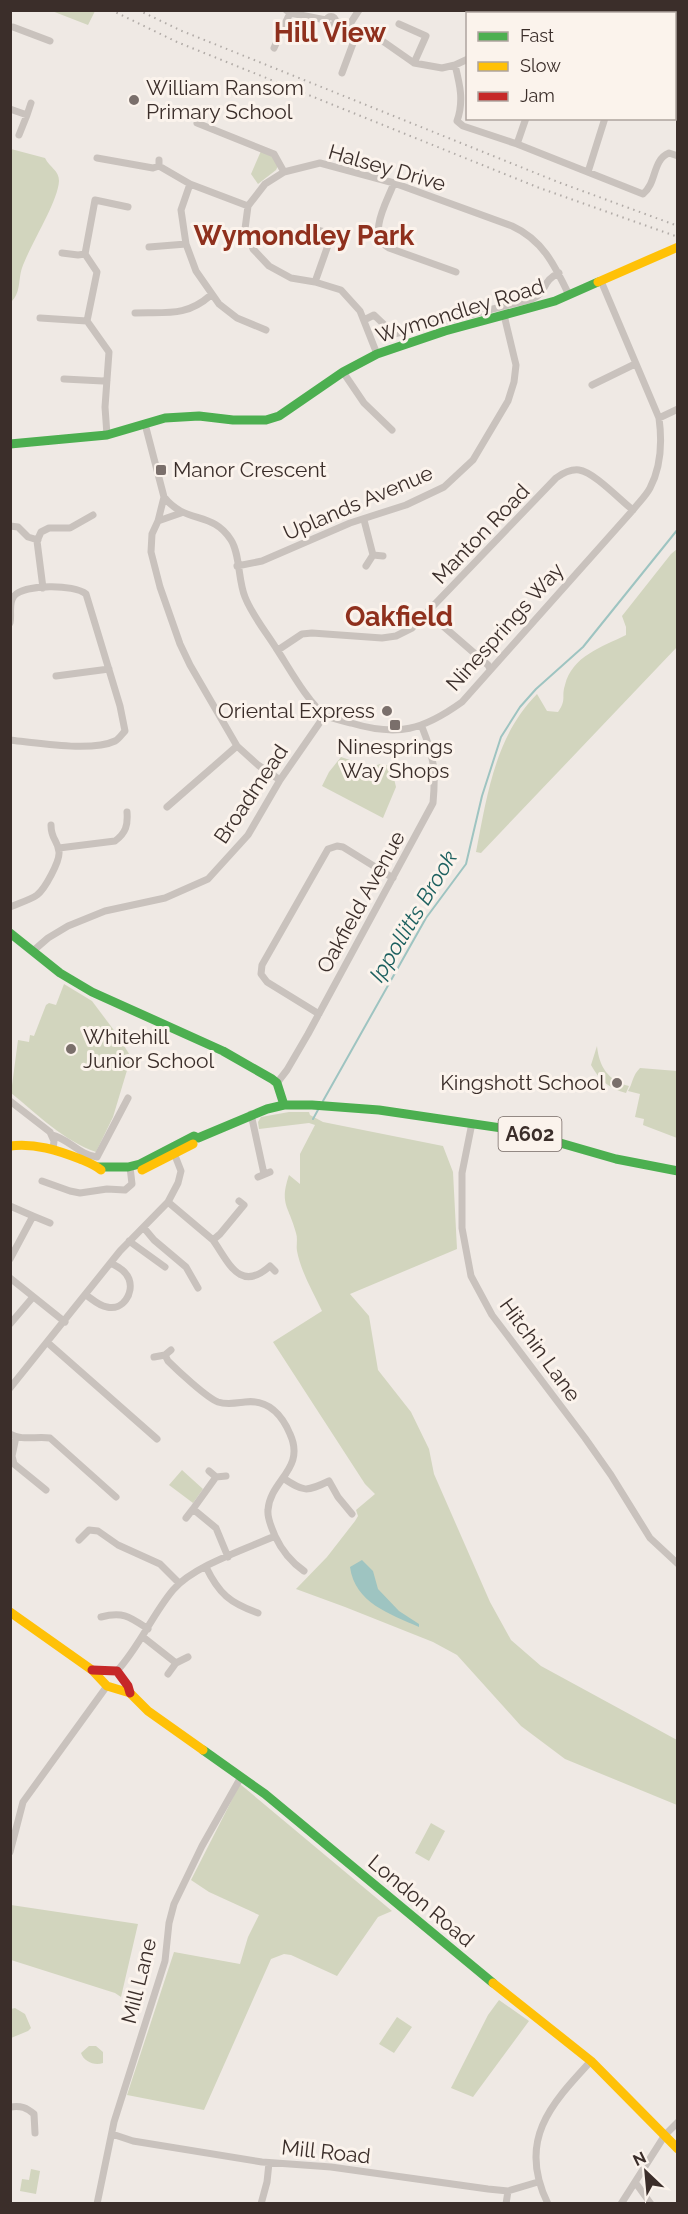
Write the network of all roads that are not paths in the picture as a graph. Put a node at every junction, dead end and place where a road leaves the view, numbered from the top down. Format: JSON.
{"nodes":[{"id":1,"x":359,"y":10,"type":"edge"},
{"id":2,"x":481,"y":10,"type":"edge"},
{"id":3,"x":288,"y":12,"type":"edge"},
{"id":4,"x":488,"y":12,"type":"edge"},
{"id":5,"x":399,"y":24,"type":"dead end"},
{"id":6,"x":348,"y":27,"type":"junction"},
{"id":7,"x":11,"y":29,"type":"edge"},
{"id":8,"x":358,"y":30,"type":"junction"},
{"id":9,"x":50,"y":41,"type":"dead end"},
{"id":10,"x":274,"y":48,"type":"dead end"},
{"id":11,"x":466,"y":60,"type":"edge"},
{"id":12,"x":414,"y":63,"type":"junction"},
{"id":13,"x":455,"y":65,"type":"junction"},
{"id":14,"x":342,"y":74,"type":"dead end"},
{"id":15,"x":31,"y":103,"type":"dead end"},
{"id":16,"x":10,"y":109,"type":"edge"},
{"id":17,"x":27,"y":115,"type":"junction"},
{"id":18,"x":525,"y":120,"type":"edge"},
{"id":19,"x":604,"y":120,"type":"edge"},
{"id":20,"x":197,"y":123,"type":"dead end"},
{"id":21,"x":19,"y":135,"type":"dead end"},
{"id":22,"x":517,"y":144,"type":"junction"},
{"id":23,"x":678,"y":156,"type":"edge"},
{"id":24,"x":97,"y":158,"type":"dead end"},
{"id":25,"x":284,"y":172,"type":"junction"},
{"id":26,"x":588,"y":172,"type":"junction"},
{"id":27,"x":190,"y":183,"type":"junction"},
{"id":28,"x":394,"y":183,"type":"junction"},
{"id":29,"x":248,"y":206,"type":"junction"},
{"id":30,"x":128,"y":207,"type":"dead end"},
{"id":31,"x":317,"y":230,"type":"dead end"},
{"id":32,"x":186,"y":244,"type":"junction"},
{"id":33,"x":149,"y":247,"type":"dead end"},
{"id":34,"x":678,"y":247,"type":"edge"},
{"id":35,"x":62,"y":253,"type":"dead end"},
{"id":36,"x":85,"y":254,"type":"junction"},
{"id":37,"x":456,"y":272,"type":"dead end"},
{"id":38,"x":559,"y":273,"type":"junction"},
{"id":39,"x":601,"y":281,"type":"junction"},
{"id":40,"x":315,"y":282,"type":"junction"},
{"id":41,"x":211,"y":295,"type":"junction"},
{"id":42,"x":569,"y":295,"type":"junction"},
{"id":43,"x":135,"y":313,"type":"dead end"},
{"id":44,"x":504,"y":315,"type":"junction"},
{"id":45,"x":40,"y":318,"type":"dead end"},
{"id":46,"x":364,"y":320,"type":"junction"},
{"id":47,"x":87,"y":321,"type":"junction"},
{"id":48,"x":266,"y":330,"type":"dead end"},
{"id":49,"x":377,"y":354,"type":"junction"},
{"id":50,"x":635,"y":364,"type":"junction"},
{"id":51,"x":343,"y":372,"type":"junction"},
{"id":52,"x":64,"y":379,"type":"dead end"},
{"id":53,"x":107,"y":380,"type":"junction"},
{"id":54,"x":592,"y":385,"type":"dead end"},
{"id":55,"x":678,"y":409,"type":"edge"},
{"id":56,"x":659,"y":417,"type":"junction"},
{"id":57,"x":145,"y":424,"type":"junction"},
{"id":58,"x":392,"y":430,"type":"dead end"},
{"id":59,"x":107,"y":435,"type":"junction"},
{"id":60,"x":10,"y":444,"type":"edge"},
{"id":61,"x":164,"y":497,"type":"junction"},
{"id":62,"x":633,"y":510,"type":"junction"},
{"id":63,"x":181,"y":513,"type":"junction"},
{"id":64,"x":93,"y":515,"type":"dead end"},
{"id":65,"x":364,"y":519,"type":"junction"},
{"id":66,"x":158,"y":521,"type":"junction"},
{"id":67,"x":10,"y":526,"type":"edge"},
{"id":68,"x":38,"y":540,"type":"junction"},
{"id":69,"x":373,"y":555,"type":"junction"},
{"id":70,"x":383,"y":556,"type":"dead end"},
{"id":71,"x":237,"y":566,"type":"junction"},
{"id":72,"x":366,"y":566,"type":"dead end"},
{"id":73,"x":43,"y":588,"type":"junction"},
{"id":74,"x":428,"y":613,"type":"junction"},
{"id":75,"x":10,"y":623,"type":"edge"},
{"id":76,"x":278,"y":650,"type":"junction"},
{"id":77,"x":109,"y":669,"type":"junction"},
{"id":78,"x":490,"y":669,"type":"junction"},
{"id":79,"x":56,"y":676,"type":"dead end"},
{"id":80,"x":325,"y":715,"type":"junction"},
{"id":81,"x":422,"y":726,"type":"junction"},
{"id":82,"x":10,"y":740,"type":"edge"},
{"id":83,"x":237,"y":746,"type":"junction"},
{"id":84,"x":280,"y":780,"type":"junction"},
{"id":85,"x":167,"y":807,"type":"dead end"},
{"id":86,"x":127,"y":812,"type":"dead end"},
{"id":87,"x":51,"y":825,"type":"dead end"},
{"id":88,"x":59,"y":848,"type":"junction"},
{"id":89,"x":393,"y":878,"type":"junction"},
{"id":90,"x":10,"y":907,"type":"edge"},
{"id":91,"x":10,"y":933,"type":"edge"},
{"id":92,"x":33,"y":951,"type":"junction"},
{"id":93,"x":319,"y":1014,"type":"junction"},
{"id":94,"x":277,"y":1083,"type":"junction"},
{"id":95,"x":128,"y":1098,"type":"dead end"},
{"id":96,"x":10,"y":1101,"type":"edge"},
{"id":97,"x":284,"y":1105,"type":"junction"},
{"id":98,"x":251,"y":1114,"type":"junction"},
{"id":99,"x":472,"y":1123,"type":"junction"},
{"id":100,"x":52,"y":1135,"type":"junction"},
{"id":101,"x":10,"y":1146,"type":"edge"},
{"id":102,"x":53,"y":1149,"type":"junction"},
{"id":103,"x":173,"y":1151,"type":"junction"},
{"id":104,"x":131,"y":1170,"type":"junction"},
{"id":105,"x":678,"y":1171,"type":"edge"},
{"id":106,"x":264,"y":1174,"type":"dead end"},
{"id":107,"x":42,"y":1181,"type":"dead end"},
{"id":108,"x":168,"y":1202,"type":"junction"},
{"id":109,"x":244,"y":1205,"type":"dead end"},
{"id":110,"x":10,"y":1206,"type":"edge"},
{"id":111,"x":33,"y":1216,"type":"junction"},
{"id":112,"x":51,"y":1223,"type":"dead end"},
{"id":113,"x":144,"y":1228,"type":"junction"},
{"id":114,"x":213,"y":1240,"type":"junction"},
{"id":115,"x":129,"y":1241,"type":"junction"},
{"id":116,"x":10,"y":1259,"type":"edge"},
{"id":117,"x":111,"y":1263,"type":"junction"},
{"id":118,"x":270,"y":1266,"type":"dead end"},
{"id":119,"x":165,"y":1267,"type":"dead end"},
{"id":120,"x":10,"y":1278,"type":"edge"},
{"id":121,"x":198,"y":1288,"type":"dead end"},
{"id":122,"x":86,"y":1294,"type":"junction"},
{"id":123,"x":33,"y":1297,"type":"junction"},
{"id":124,"x":64,"y":1322,"type":"junction"},
{"id":125,"x":10,"y":1324,"type":"edge"},
{"id":126,"x":48,"y":1342,"type":"junction"},
{"id":127,"x":154,"y":1357,"type":"dead end"},
{"id":128,"x":10,"y":1388,"type":"edge"},
{"id":129,"x":13,"y":1435,"type":"edge"},
{"id":130,"x":157,"y":1439,"type":"dead end"},
{"id":131,"x":209,"y":1471,"type":"dead end"},
{"id":132,"x":327,"y":1472,"type":"dead end"},
{"id":133,"x":226,"y":1476,"type":"dead end"},
{"id":134,"x":216,"y":1477,"type":"junction"},
{"id":135,"x":283,"y":1478,"type":"junction"},
{"id":136,"x":329,"y":1480,"type":"junction"},
{"id":137,"x":46,"y":1490,"type":"dead end"},
{"id":138,"x":116,"y":1497,"type":"dead end"},
{"id":139,"x":193,"y":1509,"type":"junction"},
{"id":140,"x":352,"y":1514,"type":"dead end"},
{"id":141,"x":186,"y":1518,"type":"dead end"},
{"id":142,"x":275,"y":1536,"type":"junction"},
{"id":143,"x":79,"y":1540,"type":"dead end"},
{"id":144,"x":228,"y":1557,"type":"junction"},
{"id":145,"x":678,"y":1564,"type":"edge"},
{"id":146,"x":206,"y":1567,"type":"junction"},
{"id":147,"x":304,"y":1571,"type":"dead end"},
{"id":148,"x":179,"y":1583,"type":"junction"},
{"id":149,"x":10,"y":1612,"type":"edge"},
{"id":150,"x":258,"y":1613,"type":"dead end"},
{"id":151,"x":101,"y":1617,"type":"dead end"},
{"id":152,"x":148,"y":1629,"type":"junction"},
{"id":153,"x":143,"y":1637,"type":"junction"},
{"id":154,"x":188,"y":1657,"type":"dead end"},
{"id":155,"x":176,"y":1662,"type":"junction"},
{"id":156,"x":92,"y":1670,"type":"junction"},
{"id":157,"x":107,"y":1671,"type":"junction"},
{"id":158,"x":119,"y":1674,"type":"junction"},
{"id":159,"x":168,"y":1674,"type":"dead end"},
{"id":160,"x":109,"y":1685,"type":"junction"},
{"id":161,"x":130,"y":1693,"type":"junction"},
{"id":162,"x":241,"y":1776,"type":"junction"},
{"id":163,"x":10,"y":1852,"type":"edge"},
{"id":164,"x":591,"y":2061,"type":"junction"},
{"id":165,"x":10,"y":2107,"type":"edge"},
{"id":166,"x":678,"y":2122,"type":"edge"},
{"id":167,"x":35,"y":2133,"type":"dead end"},
{"id":168,"x":112,"y":2134,"type":"junction"},
{"id":169,"x":665,"y":2135,"type":"junction"},
{"id":170,"x":678,"y":2149,"type":"edge"},
{"id":171,"x":269,"y":2163,"type":"junction"},
{"id":172,"x":538,"y":2182,"type":"junction"},
{"id":173,"x":635,"y":2182,"type":"junction"},
{"id":174,"x":508,"y":2191,"type":"junction"},
{"id":175,"x":97,"y":2204,"type":"edge"},
{"id":176,"x":261,"y":2204,"type":"edge"},
{"id":177,"x":506,"y":2204,"type":"edge"},
{"id":178,"x":548,"y":2204,"type":"edge"},
{"id":179,"x":621,"y":2204,"type":"edge"},
{"id":180,"x":651,"y":2204,"type":"edge"}],
"edges":[{"from":1,"to":6,"type":"street"},
{"from":2,"to":4,"type":"street"},
{"from":3,"to":6,"type":"street"},
{"from":3,"to":10,"type":"street"},
{"from":5,"to":12,"type":"street"},
{"from":6,"to":8,"type":"street"},
{"from":7,"to":9,"type":"street"},
{"from":8,"to":12,"type":"street"},
{"from":8,"to":14,"type":"street"},
{"from":11,"to":13,"type":"street"},
{"from":12,"to":13,"type":"street"},
{"from":13,"to":22,"type":"street"},
{"from":15,"to":17,"type":"street"},
{"from":16,"to":17,"type":"street"},
{"from":17,"to":21,"type":"street"},
{"from":18,"to":22,"type":"street"},
{"from":19,"to":26,"type":"street"},
{"from":20,"to":25,"type":"street"},
{"from":22,"to":26,"type":"street"},
{"from":23,"to":26,"type":"street"},
{"from":24,"to":27,"type":"street"},
{"from":25,"to":28,"type":"street","name":"Halsey Drive"},
{"from":25,"to":29,"type":"street","name":"Halsey Drive"},
{"from":27,"to":29,"type":"street"},
{"from":27,"to":32,"type":"street"},
{"from":28,"to":37,"type":"street"},
{"from":28,"to":38,"type":"street","name":"Halsey Drive"},
{"from":29,"to":40,"type":"street"},
{"from":30,"to":36,"type":"street"},
{"from":31,"to":40,"type":"street"},
{"from":32,"to":33,"type":"street"},
{"from":32,"to":41,"type":"street"},
{"from":34,"to":39,"type":"main road","name":"Wymondley Road"},
{"from":35,"to":36,"type":"street"},
{"from":36,"to":47,"type":"street"},
{"from":38,"to":42,"type":"street","name":"Halsey Drive"},
{"from":38,"to":46,"type":"street","name":"Wymondley Road"},
{"from":39,"to":42,"type":"main road","name":"Wymondley Road"},
{"from":39,"to":50,"type":"street","name":"Ninesprings Way"},
{"from":40,"to":46,"type":"street"},
{"from":41,"to":43,"type":"street"},
{"from":41,"to":48,"type":"street"},
{"from":42,"to":44,"type":"main road","name":"Wymondley Road"},
{"from":44,"to":49,"type":"main road","name":"Wymondley Road"},
{"from":44,"to":65,"type":"street","name":"Uplands Avenue"},
{"from":45,"to":47,"type":"street"},
{"from":46,"to":49,"type":"street"},
{"from":47,"to":53,"type":"street"},
{"from":49,"to":51,"type":"main road","name":"Wymondley Road"},
{"from":50,"to":54,"type":"street"},
{"from":50,"to":56,"type":"street","name":"Ninesprings Way"},
{"from":51,"to":57,"type":"main road","name":"Wymondley Road"},
{"from":51,"to":58,"type":"street"},
{"from":52,"to":53,"type":"street"},
{"from":53,"to":59,"type":"street"},
{"from":55,"to":56,"type":"street"},
{"from":56,"to":62,"type":"street","name":"Ninesprings Way"},
{"from":57,"to":59,"type":"main road","name":"Wymondley Road"},
{"from":57,"to":61,"type":"street"},
{"from":59,"to":60,"type":"main road","name":"Wymondley Road"},
{"from":61,"to":63,"type":"street"},
{"from":61,"to":66,"type":"street"},
{"from":62,"to":74,"type":"street","name":"Manton Road"},
{"from":62,"to":78,"type":"street","name":"Ninesprings Way"},
{"from":63,"to":66,"type":"street"},
{"from":63,"to":71,"type":"street"},
{"from":64,"to":68,"type":"street"},
{"from":65,"to":69,"type":"street"},
{"from":65,"to":71,"type":"street","name":"Uplands Avenue"},
{"from":66,"to":83,"type":"street"},
{"from":67,"to":68,"type":"street"},
{"from":68,"to":73,"type":"street"},
{"from":69,"to":70,"type":"street"},
{"from":69,"to":72,"type":"street"},
{"from":71,"to":76,"type":"street"},
{"from":73,"to":75,"type":"street"},
{"from":73,"to":77,"type":"street"},
{"from":74,"to":76,"type":"street","name":"Manton Road"},
{"from":74,"to":78,"type":"street"},
{"from":76,"to":80,"type":"street"},
{"from":77,"to":79,"type":"street"},
{"from":77,"to":82,"type":"street"},
{"from":78,"to":81,"type":"street","name":"Ninesprings Way"},
{"from":80,"to":81,"type":"street","name":"Ninesprings Way"},
{"from":80,"to":84,"type":"street","name":"Broadmead"},
{"from":81,"to":89,"type":"street","name":"Oakfield Avenue"},
{"from":83,"to":84,"type":"street"},
{"from":83,"to":85,"type":"street"},
{"from":84,"to":92,"type":"street","name":"Broadmead"},
{"from":86,"to":88,"type":"street"},
{"from":87,"to":88,"type":"street"},
{"from":88,"to":90,"type":"street"},
{"from":89,"to":93,"type":"street","name":"Oakfield Avenue"},
{"from":89,"to":93,"type":"street"},
{"from":91,"to":92,"type":"main road"},
{"from":92,"to":94,"type":"main road"},
{"from":93,"to":94,"type":"street","name":"Oakfield Avenue"},
{"from":94,"to":97,"type":"main road"},
{"from":95,"to":100,"type":"street"},
{"from":96,"to":100,"type":"street"},
{"from":97,"to":98,"type":"main road","number":"A602"},
{"from":97,"to":99,"type":"main road","number":"A602"},
{"from":98,"to":103,"type":"main road","number":"A602"},
{"from":98,"to":106,"type":"street"},
{"from":99,"to":105,"type":"main road","number":"A602"},
{"from":99,"to":145,"type":"street","name":"Hitchin Lane"},
{"from":100,"to":102,"type":"street"},
{"from":101,"to":102,"type":"main road","number":"A602"},
{"from":102,"to":104,"type":"main road","number":"A602"},
{"from":103,"to":104,"type":"main road","number":"A602"},
{"from":103,"to":108,"type":"street"},
{"from":104,"to":107,"type":"street"},
{"from":108,"to":113,"type":"street"},
{"from":108,"to":114,"type":"street"},
{"from":109,"to":114,"type":"street"},
{"from":110,"to":111,"type":"street"},
{"from":111,"to":112,"type":"street"},
{"from":111,"to":116,"type":"street"},
{"from":113,"to":115,"type":"street"},
{"from":113,"to":121,"type":"street"},
{"from":114,"to":118,"type":"street"},
{"from":115,"to":117,"type":"street"},
{"from":115,"to":119,"type":"street"},
{"from":117,"to":122,"type":"street"},
{"from":117,"to":122,"type":"street"},
{"from":120,"to":123,"type":"street"},
{"from":122,"to":124,"type":"street"},
{"from":123,"to":124,"type":"street"},
{"from":123,"to":125,"type":"street"},
{"from":124,"to":126,"type":"street"},
{"from":126,"to":128,"type":"street"},
{"from":126,"to":130,"type":"street"},
{"from":127,"to":135,"type":"street"},
{"from":129,"to":137,"type":"street"},
{"from":129,"to":138,"type":"street"},
{"from":131,"to":134,"type":"street"},
{"from":132,"to":136,"type":"street"},
{"from":133,"to":134,"type":"street"},
{"from":134,"to":139,"type":"street"},
{"from":135,"to":136,"type":"street"},
{"from":135,"to":142,"type":"street"},
{"from":136,"to":140,"type":"street"},
{"from":139,"to":141,"type":"street"},
{"from":139,"to":144,"type":"street"},
{"from":142,"to":144,"type":"street"},
{"from":142,"to":147,"type":"street"},
{"from":143,"to":148,"type":"street"},
{"from":144,"to":146,"type":"street"},
{"from":146,"to":148,"type":"street"},
{"from":146,"to":150,"type":"street"},
{"from":148,"to":152,"type":"street"},
{"from":149,"to":156,"type":"main road","name":"London Road"},
{"from":151,"to":152,"type":"street"},
{"from":152,"to":153,"type":"street"},
{"from":153,"to":155,"type":"street"},
{"from":153,"to":158,"type":"street"},
{"from":154,"to":155,"type":"street"},
{"from":155,"to":159,"type":"street"},
{"from":156,"to":157,"type":"main road"},
{"from":156,"to":160,"type":"main road","name":"London Road"},
{"from":157,"to":158,"type":"main road"},
{"from":157,"to":160,"type":"main road"},
{"from":158,"to":160,"type":"main road"},
{"from":158,"to":161,"type":"main road","name":"London Road"},
{"from":160,"to":161,"type":"main road","name":"London Road"},
{"from":160,"to":163,"type":"street"},
{"from":161,"to":162,"type":"main road","name":"London Road"},
{"from":162,"to":164,"type":"main road","name":"London Road"},
{"from":162,"to":168,"type":"street","name":"Mill Lane"},
{"from":164,"to":169,"type":"main road","name":"London Road"},
{"from":164,"to":172,"type":"street"},
{"from":165,"to":167,"type":"street"},
{"from":166,"to":169,"type":"street"},
{"from":168,"to":171,"type":"street","name":"Mill Road"},
{"from":168,"to":175,"type":"street","name":"Mill Lane"},
{"from":169,"to":170,"type":"main road","name":"London Road"},
{"from":169,"to":173,"type":"street"},
{"from":171,"to":174,"type":"street","name":"Mill Road"},
{"from":171,"to":176,"type":"street"},
{"from":172,"to":174,"type":"street","name":"Mill Road"},
{"from":172,"to":178,"type":"street"},
{"from":173,"to":179,"type":"street"},
{"from":173,"to":180,"type":"street"},
{"from":174,"to":177,"type":"street"}]}
